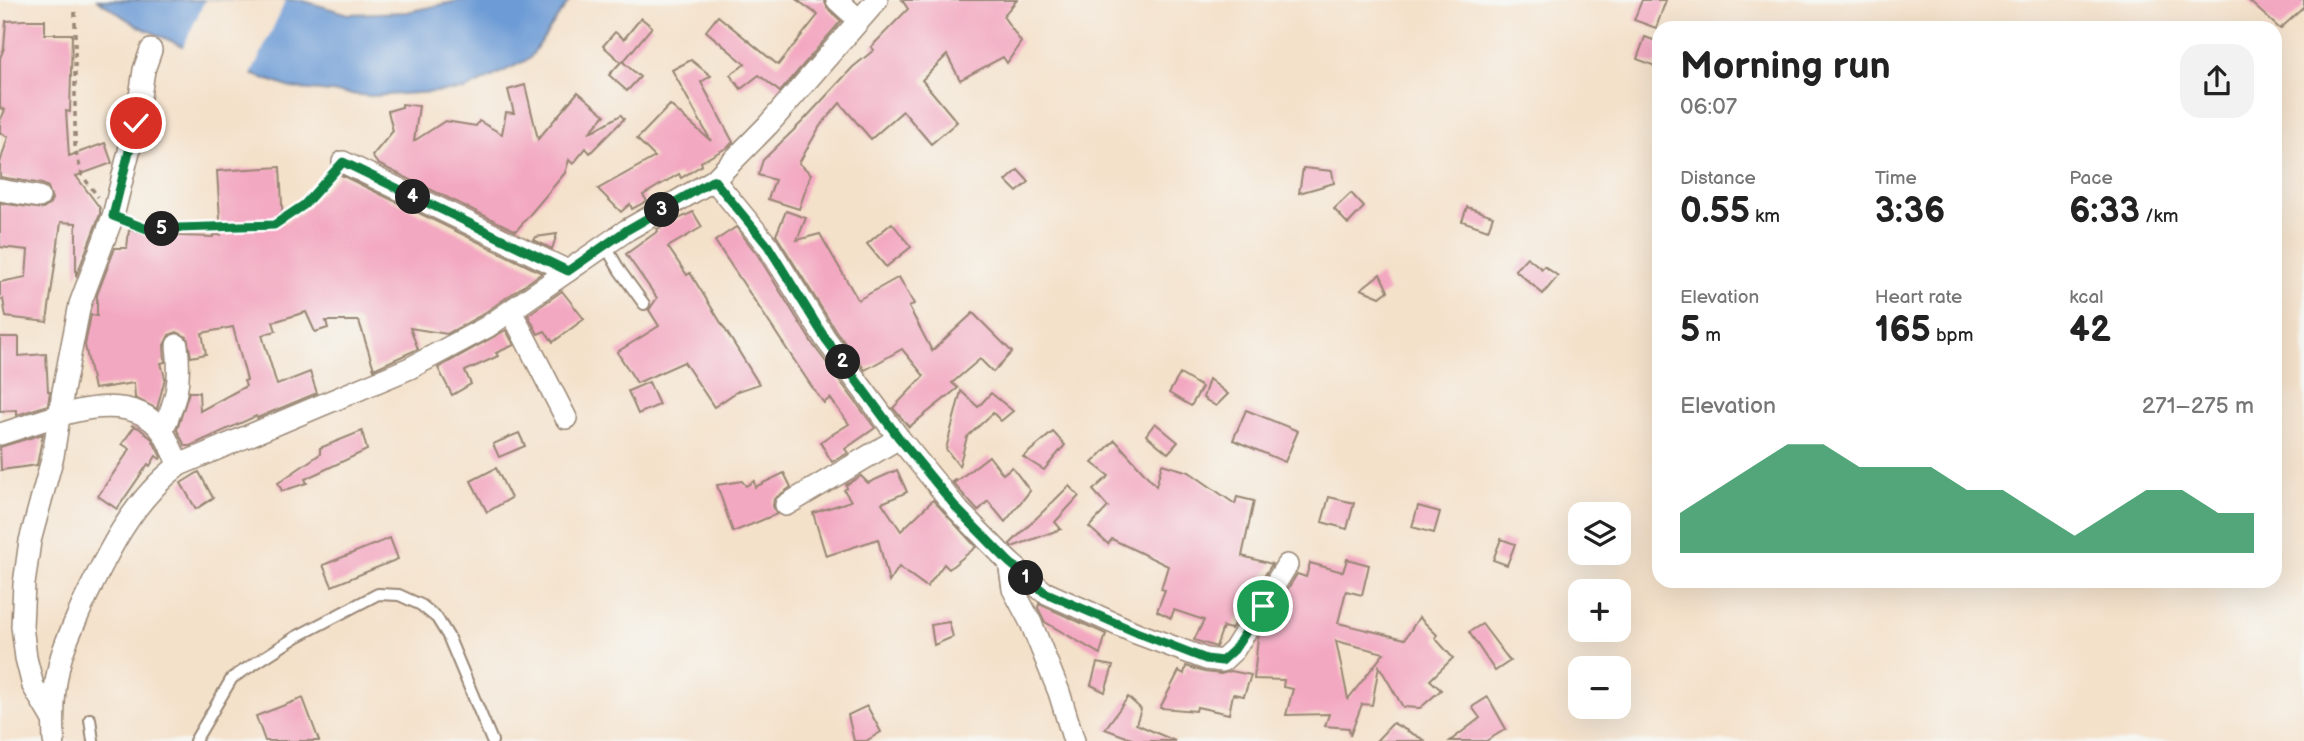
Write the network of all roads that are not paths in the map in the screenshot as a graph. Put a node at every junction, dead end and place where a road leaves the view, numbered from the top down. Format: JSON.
{"nodes":[{"id":1,"x":837,"y":0,"type":"edge"},
{"id":2,"x":877,"y":0,"type":"edge"},
{"id":3,"x":859,"y":20,"type":"junction"},
{"id":4,"x":151,"y":51,"type":"dead end"},
{"id":5,"x":343,"y":162,"type":"road end"},
{"id":6,"x":714,"y":180,"type":"junction"},
{"id":7,"x":0,"y":190,"type":"edge"},
{"id":8,"x":39,"y":197,"type":"dead end"},
{"id":9,"x":605,"y":245,"type":"junction"},
{"id":10,"x":568,"y":271,"type":"junction"},
{"id":11,"x":644,"y":304,"type":"dead end"},
{"id":12,"x":511,"y":311,"type":"junction"},
{"id":13,"x":177,"y":345,"type":"dead end"},
{"id":14,"x":59,"y":415,"type":"junction"},
{"id":15,"x":566,"y":418,"type":"dead end"},
{"id":16,"x":162,"y":431,"type":"junction"},
{"id":17,"x":0,"y":435,"type":"edge"},
{"id":18,"x":899,"y":438,"type":"junction"},
{"id":19,"x":179,"y":464,"type":"junction"},
{"id":20,"x":786,"y":505,"type":"dead end"},
{"id":21,"x":1009,"y":562,"type":"junction"},
{"id":22,"x":1287,"y":565,"type":"dead end"},
{"id":23,"x":90,"y":719,"type":"dead end"},
{"id":24,"x":53,"y":731,"type":"edge"},
{"id":25,"x":93,"y":741,"type":"edge"},
{"id":26,"x":195,"y":741,"type":"edge"},
{"id":27,"x":492,"y":741,"type":"edge"},
{"id":28,"x":1074,"y":741,"type":"edge"}],
"edges":[{"from":1,"to":3,"type":"street"},
{"from":2,"to":3,"type":"street"},
{"from":3,"to":6,"type":"street"},
{"from":4,"to":14,"type":"street"},
{"from":5,"to":10,"type":"street"},
{"from":6,"to":9,"type":"street"},
{"from":6,"to":18,"type":"street"},
{"from":7,"to":8,"type":"street"},
{"from":9,"to":10,"type":"street"},
{"from":9,"to":11,"type":"lane"},
{"from":10,"to":12,"type":"street"},
{"from":12,"to":15,"type":"street"},
{"from":12,"to":19,"type":"street"},
{"from":13,"to":16,"type":"street"},
{"from":14,"to":16,"type":"street"},
{"from":14,"to":17,"type":"street"},
{"from":14,"to":24,"type":"street"},
{"from":16,"to":19,"type":"street"},
{"from":18,"to":20,"type":"street"},
{"from":18,"to":21,"type":"street"},
{"from":19,"to":24,"type":"street"},
{"from":21,"to":22,"type":"street"},
{"from":21,"to":28,"type":"street"},
{"from":23,"to":25,"type":"lane"},
{"from":26,"to":27,"type":"lane"}]}
